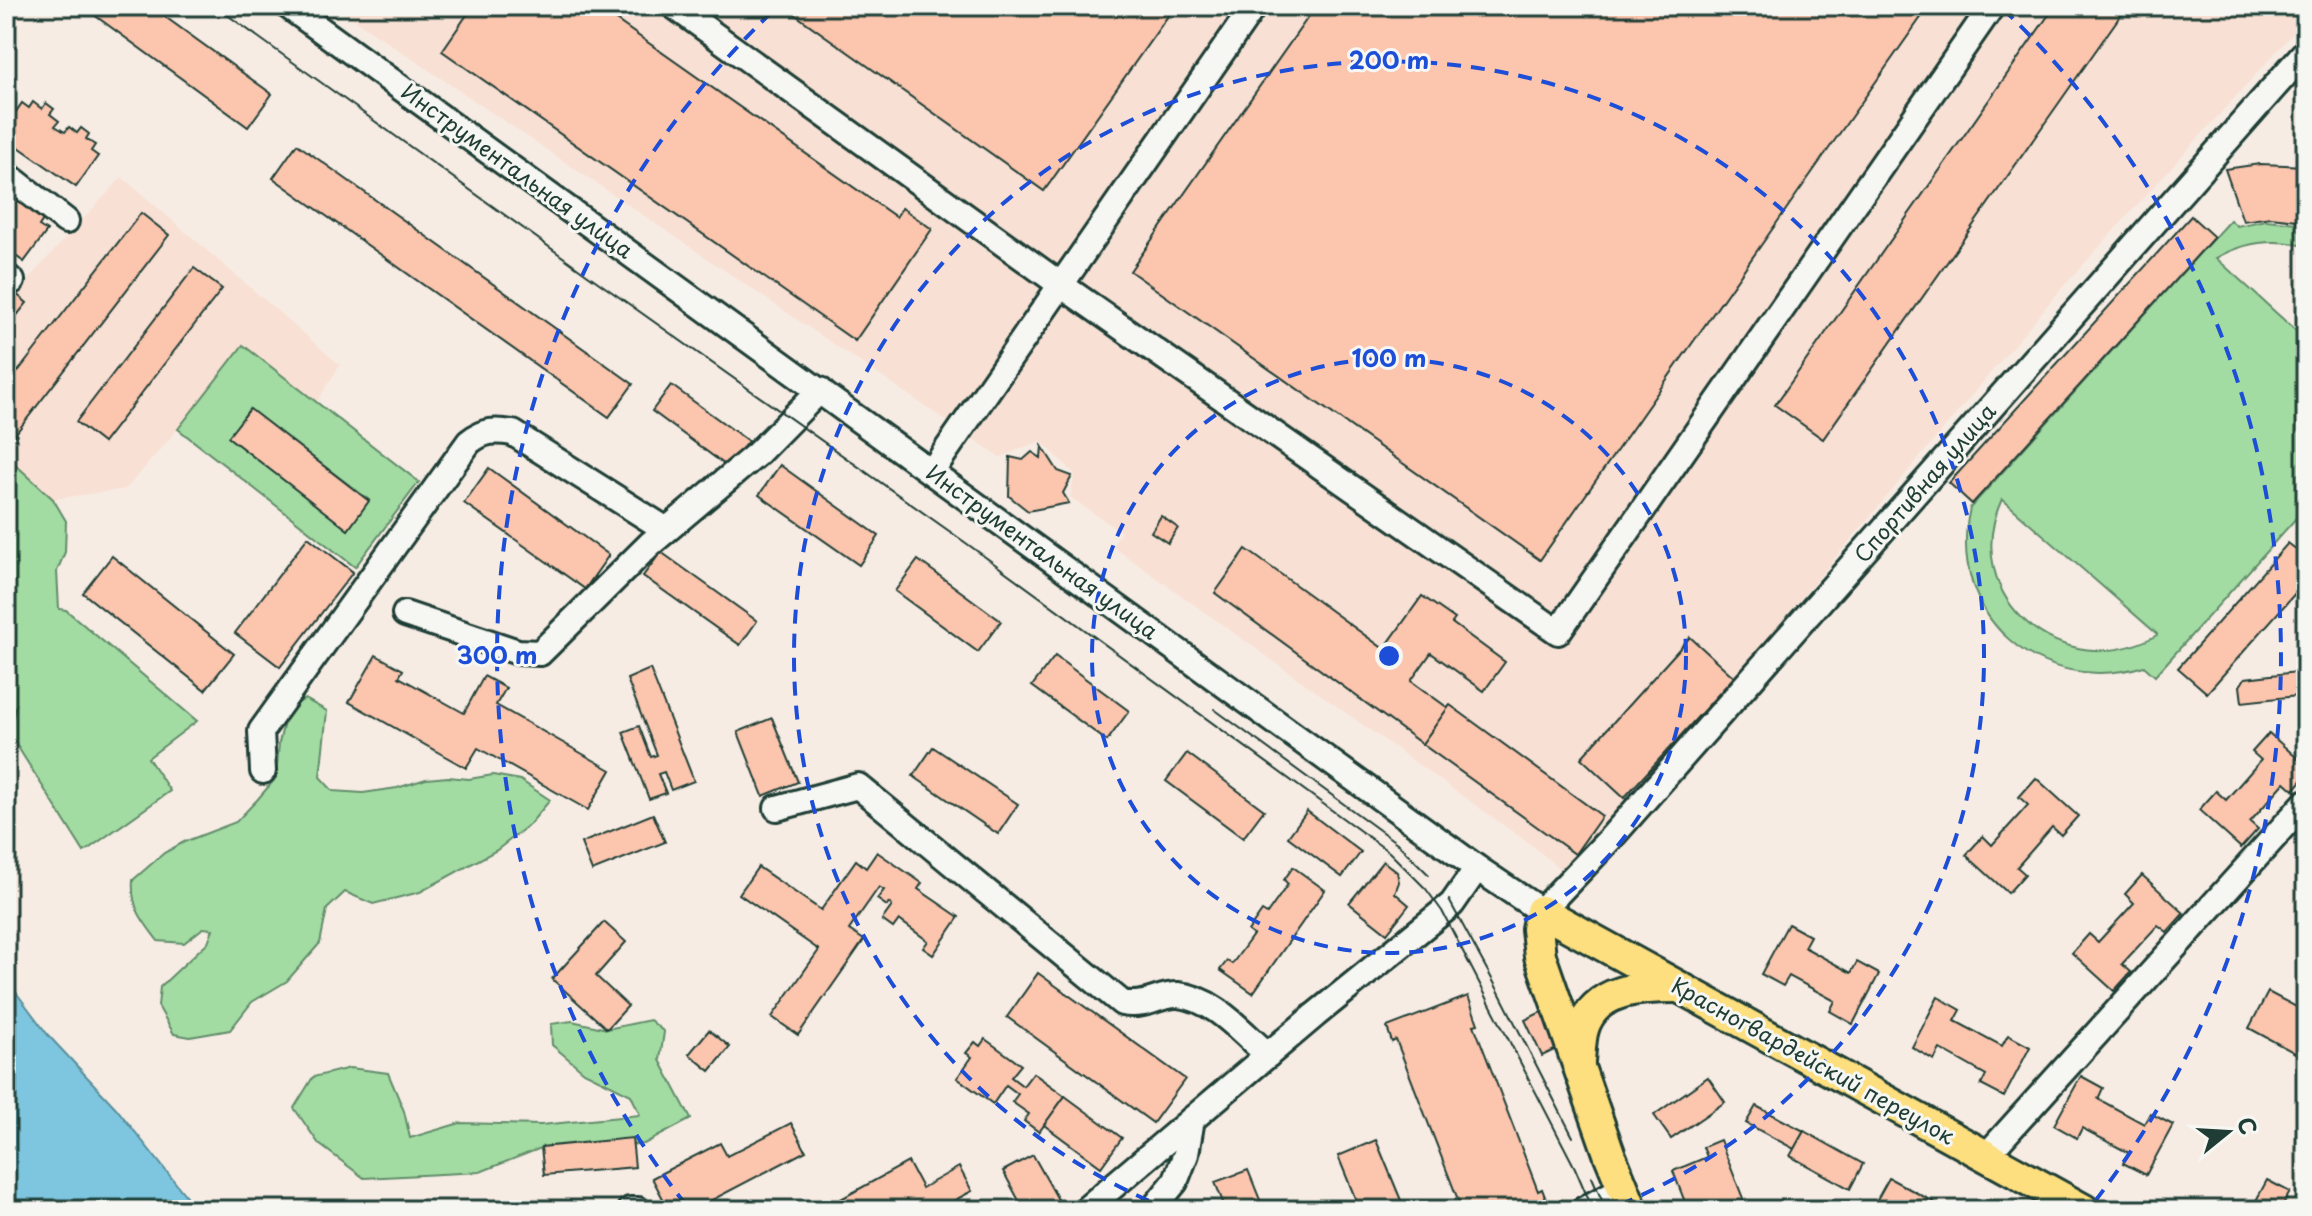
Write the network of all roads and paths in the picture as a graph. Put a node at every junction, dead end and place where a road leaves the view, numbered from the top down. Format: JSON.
{"nodes":[{"id":1,"x":674,"y":6,"type":"edge"},
{"id":2,"x":1254,"y":6,"type":"edge"},
{"id":3,"x":1992,"y":6,"type":"edge"},
{"id":4,"x":296,"y":8,"type":"edge"},
{"id":5,"x":2306,"y":51,"type":"edge"},
{"id":6,"x":6,"y":174,"type":"edge"},
{"id":7,"x":66,"y":221,"type":"dead end"},
{"id":8,"x":1061,"y":285,"type":"junction"},
{"id":9,"x":820,"y":390,"type":"junction"},
{"id":10,"x":932,"y":471,"type":"junction"},
{"id":11,"x":665,"y":529,"type":"junction"},
{"id":12,"x":405,"y":614,"type":"dead end"},
{"id":13,"x":263,"y":771,"type":"dead end"},
{"id":14,"x":2306,"y":802,"type":"edge"},
{"id":15,"x":777,"y":808,"type":"dead end"},
{"id":16,"x":1477,"y":868,"type":"junction"},
{"id":17,"x":1541,"y":911,"type":"junction"},
{"id":18,"x":1679,"y":987,"type":"junction"},
{"id":19,"x":1268,"y":1055,"type":"junction"},
{"id":20,"x":1579,"y":1066,"type":"junction"},
{"id":21,"x":1192,"y":1119,"type":"junction"},
{"id":22,"x":1986,"y":1156,"type":"junction"},
{"id":23,"x":1628,"y":1199,"type":"edge"},
{"id":24,"x":630,"y":1210,"type":"edge"},
{"id":25,"x":638,"y":1210,"type":"edge"},
{"id":26,"x":1085,"y":1210,"type":"edge"},
{"id":27,"x":1152,"y":1210,"type":"edge"},
{"id":28,"x":1583,"y":1210,"type":"edge"},
{"id":29,"x":2084,"y":1210,"type":"edge"}],
"edges":[{"from":1,"to":8,"type":"street"},
{"from":2,"to":8,"type":"street"},
{"from":3,"to":8,"type":"street"},
{"from":4,"to":9,"type":"street","name":"Инструментальная улица"},
{"from":5,"to":17,"type":"street","name":"Спортивная улица"},
{"from":6,"to":7,"type":"street"},
{"from":8,"to":10,"type":"street"},
{"from":9,"to":10,"type":"street","name":"Инструментальная улица"},
{"from":9,"to":11,"type":"street"},
{"from":10,"to":16,"type":"street","name":"Инструментальная улица"},
{"from":11,"to":12,"type":"street"},
{"from":11,"to":13,"type":"street"},
{"from":14,"to":22,"type":"street"},
{"from":15,"to":19,"type":"street"},
{"from":16,"to":17,"type":"street","name":"Инструментальная улица"},
{"from":16,"to":19,"type":"street"},
{"from":17,"to":18,"type":"main road","name":"Красногвардейский переулок"},
{"from":17,"to":20,"type":"main road"},
{"from":18,"to":20,"type":"main road"},
{"from":18,"to":22,"type":"main road","name":"Красногвардейский переулок"},
{"from":19,"to":21,"type":"street"},
{"from":20,"to":23,"type":"main road"},
{"from":21,"to":26,"type":"street"},
{"from":21,"to":27,"type":"street"},
{"from":22,"to":29,"type":"main road","name":"Красногвардейский переулок"},
{"from":23,"to":28,"type":"street"},
{"from":24,"to":25,"type":"street"}]}
